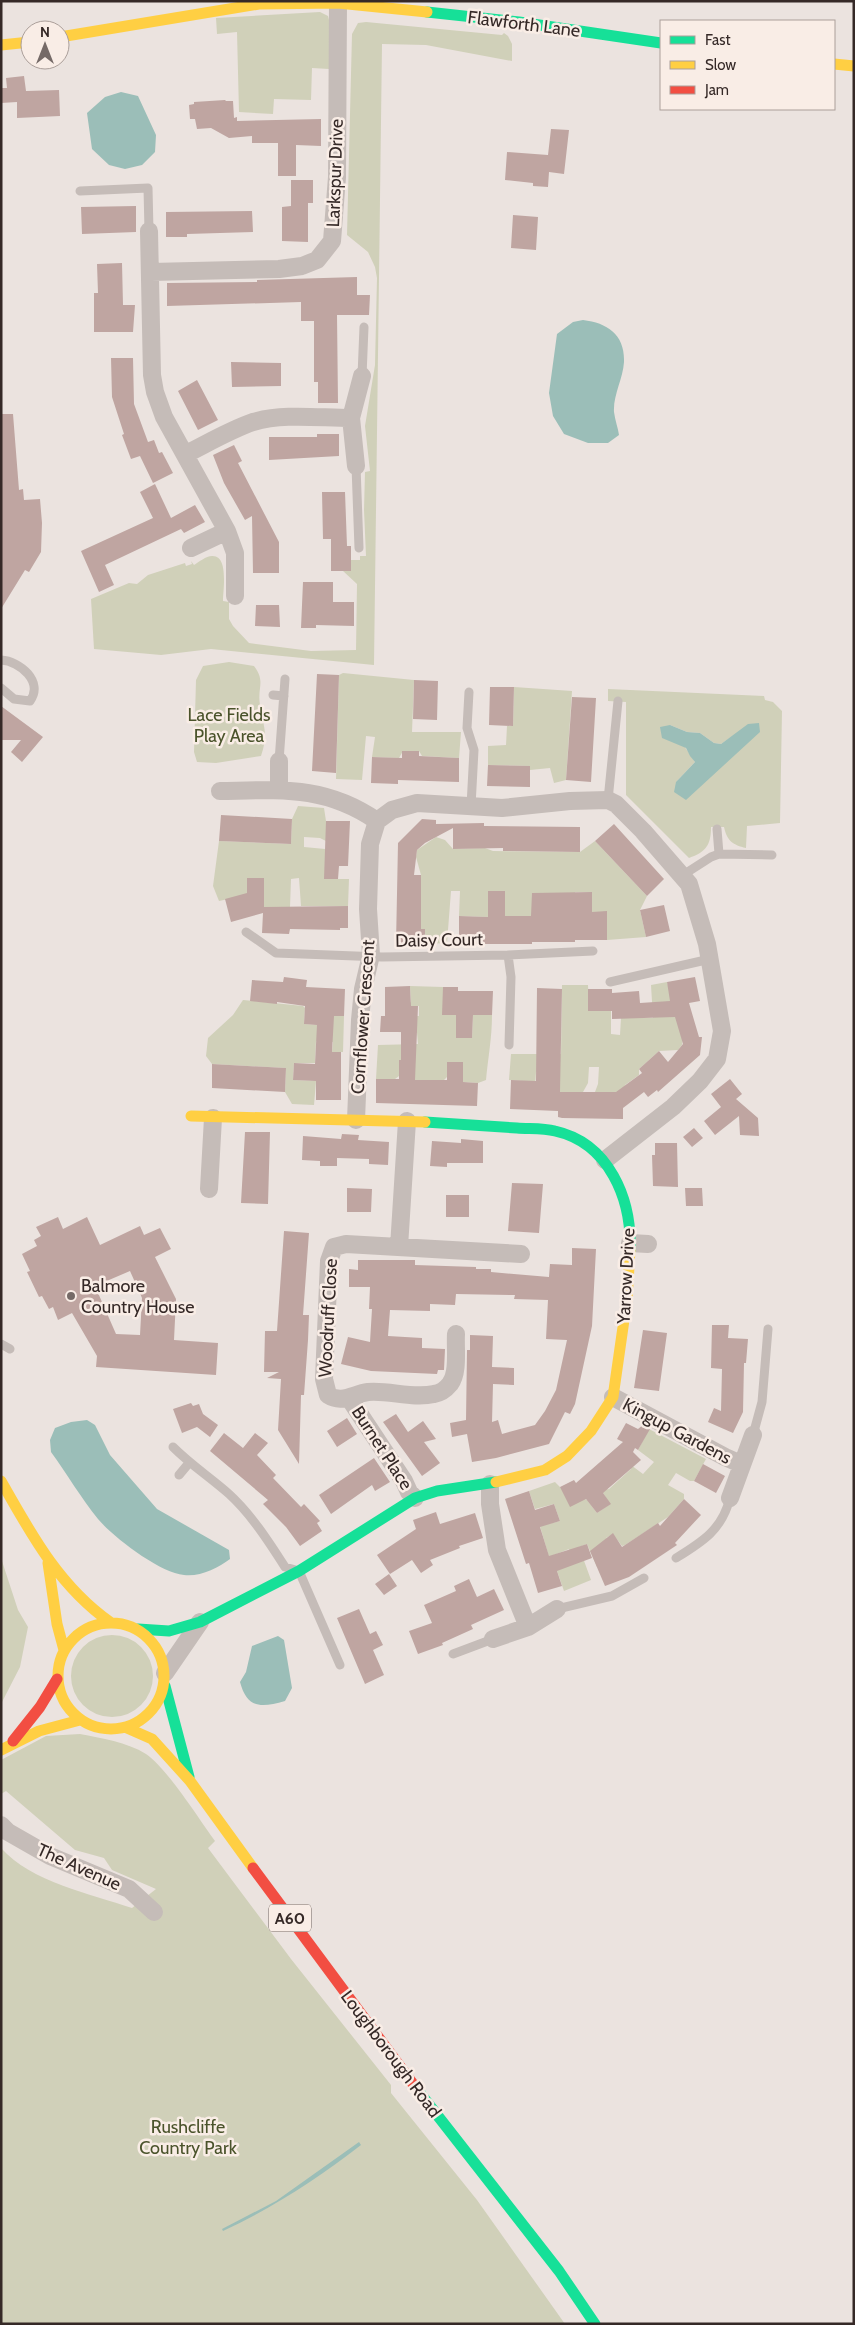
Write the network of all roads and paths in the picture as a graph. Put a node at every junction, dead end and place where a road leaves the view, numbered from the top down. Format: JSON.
{"nodes":[{"id":1,"x":338,"y":3,"type":"junction"},
{"id":2,"x":70,"y":35,"type":"edge"},
{"id":3,"x":20,"y":43,"type":"edge"},
{"id":4,"x":660,"y":43,"type":"edge"},
{"id":5,"x":1,"y":45,"type":"edge"},
{"id":6,"x":835,"y":64,"type":"edge"},
{"id":7,"x":854,"y":66,"type":"edge"},
{"id":8,"x":80,"y":191,"type":"dead end"},
{"id":9,"x":149,"y":231,"type":"joint"},
{"id":10,"x":151,"y":272,"type":"junction"},
{"id":11,"x":364,"y":327,"type":"dead end"},
{"id":12,"x":362,"y":376,"type":"joint"},
{"id":13,"x":351,"y":418,"type":"junction"},
{"id":14,"x":186,"y":454,"type":"junction"},
{"id":15,"x":356,"y":466,"type":"joint"},
{"id":16,"x":227,"y":531,"type":"junction"},
{"id":17,"x":191,"y":548,"type":"dead end"},
{"id":18,"x":360,"y":548,"type":"dead end"},
{"id":19,"x":235,"y":596,"type":"dead end"},
{"id":20,"x":1,"y":660,"type":"edge"},
{"id":21,"x":285,"y":679,"type":"dead end"},
{"id":22,"x":1,"y":688,"type":"edge"},
{"id":23,"x":469,"y":692,"type":"dead end"},
{"id":24,"x":273,"y":695,"type":"dead end"},
{"id":25,"x":284,"y":696,"type":"junction"},
{"id":26,"x":618,"y":701,"type":"dead end"},
{"id":27,"x":279,"y":761,"type":"joint"},
{"id":28,"x":279,"y":790,"type":"junction"},
{"id":29,"x":220,"y":791,"type":"dead end"},
{"id":30,"x":608,"y":800,"type":"junction"},
{"id":31,"x":471,"y":806,"type":"junction"},
{"id":32,"x":377,"y":821,"type":"junction"},
{"id":33,"x":717,"y":829,"type":"dead end"},
{"id":34,"x":719,"y":854,"type":"junction"},
{"id":35,"x":772,"y":854,"type":"dead end"},
{"id":36,"x":682,"y":875,"type":"junction"},
{"id":37,"x":246,"y":932,"type":"dead end"},
{"id":38,"x":593,"y":951,"type":"dead end"},
{"id":39,"x":508,"y":955,"type":"junction"},
{"id":40,"x":371,"y":956,"type":"junction"},
{"id":41,"x":710,"y":959,"type":"junction"},
{"id":42,"x":610,"y":982,"type":"dead end"},
{"id":43,"x":509,"y":1045,"type":"dead end"},
{"id":44,"x":191,"y":1116,"type":"dead end"},
{"id":45,"x":213,"y":1118,"type":"junction"},
{"id":46,"x":356,"y":1120,"type":"junction"},
{"id":47,"x":407,"y":1121,"type":"junction"},
{"id":48,"x":605,"y":1160,"type":"junction"},
{"id":49,"x":209,"y":1189,"type":"dead end"},
{"id":50,"x":630,"y":1243,"type":"junction"},
{"id":51,"x":648,"y":1244,"type":"dead end"},
{"id":52,"x":399,"y":1247,"type":"junction"},
{"id":53,"x":521,"y":1254,"type":"dead end"},
{"id":54,"x":768,"y":1329,"type":"dead end"},
{"id":55,"x":456,"y":1334,"type":"dead end"},
{"id":56,"x":1,"y":1344,"type":"edge"},
{"id":57,"x":10,"y":1349,"type":"dead end"},
{"id":58,"x":612,"y":1397,"type":"junction"},
{"id":59,"x":349,"y":1398,"type":"junction"},
{"id":60,"x":753,"y":1435,"type":"joint"},
{"id":61,"x":173,"y":1447,"type":"dead end"},
{"id":62,"x":190,"y":1464,"type":"junction"},
{"id":63,"x":741,"y":1464,"type":"junction"},
{"id":64,"x":179,"y":1475,"type":"dead end"},
{"id":65,"x":1,"y":1481,"type":"edge"},
{"id":66,"x":490,"y":1484,"type":"junction"},
{"id":67,"x":415,"y":1498,"type":"junction"},
{"id":68,"x":730,"y":1498,"type":"joint"},
{"id":69,"x":676,"y":1558,"type":"dead end"},
{"id":70,"x":48,"y":1563,"type":"junction"},
{"id":71,"x":299,"y":1571,"type":"junction"},
{"id":72,"x":644,"y":1578,"type":"dead end"},
{"id":73,"x":557,"y":1609,"type":"joint"},
{"id":74,"x":110,"y":1622,"type":"junction"},
{"id":75,"x":200,"y":1622,"type":"junction"},
{"id":76,"x":528,"y":1626,"type":"junction"},
{"id":77,"x":138,"y":1630,"type":"junction"},
{"id":78,"x":493,"y":1639,"type":"joint"},
{"id":79,"x":64,"y":1650,"type":"junction"},
{"id":80,"x":453,"y":1654,"type":"dead end"},
{"id":81,"x":340,"y":1665,"type":"dead end"},
{"id":82,"x":58,"y":1679,"type":"junction"},
{"id":83,"x":165,"y":1680,"type":"junction"},
{"id":84,"x":80,"y":1720,"type":"junction"},
{"id":85,"x":128,"y":1728,"type":"junction"},
{"id":86,"x":13,"y":1741,"type":"junction"},
{"id":87,"x":1,"y":1750,"type":"edge"},
{"id":88,"x":190,"y":1781,"type":"junction"},
{"id":89,"x":1,"y":1825,"type":"edge"},
{"id":90,"x":154,"y":1912,"type":"dead end"},
{"id":91,"x":595,"y":2324,"type":"edge"}],
"edges":[{"from":1,"to":2,"type":"street","name":"Flawforth Lane"},
{"from":1,"to":4,"type":"street","name":"Flawforth Lane"},
{"from":1,"to":10,"type":"street","name":"Larkspur Drive"},
{"from":3,"to":5,"type":"street"},
{"from":6,"to":7,"type":"street"},
{"from":8,"to":9,"type":"lane"},
{"from":9,"to":10,"type":"street"},
{"from":10,"to":14,"type":"street"},
{"from":11,"to":12,"type":"lane"},
{"from":12,"to":13,"type":"street"},
{"from":13,"to":14,"type":"street"},
{"from":13,"to":15,"type":"street"},
{"from":14,"to":16,"type":"street"},
{"from":15,"to":18,"type":"lane"},
{"from":16,"to":17,"type":"street"},
{"from":16,"to":19,"type":"street"},
{"from":20,"to":22,"type":"lane"},
{"from":21,"to":25,"type":"lane"},
{"from":23,"to":31,"type":"lane"},
{"from":24,"to":25,"type":"lane"},
{"from":25,"to":27,"type":"lane"},
{"from":26,"to":30,"type":"lane"},
{"from":27,"to":28,"type":"street"},
{"from":28,"to":29,"type":"street"},
{"from":28,"to":32,"type":"street"},
{"from":30,"to":31,"type":"street"},
{"from":30,"to":36,"type":"street"},
{"from":31,"to":32,"type":"street"},
{"from":32,"to":40,"type":"street","name":"Cornflower Crescent"},
{"from":33,"to":34,"type":"lane"},
{"from":34,"to":35,"type":"lane"},
{"from":34,"to":36,"type":"lane"},
{"from":36,"to":41,"type":"street"},
{"from":37,"to":40,"type":"lane","name":"Daisy Court"},
{"from":38,"to":39,"type":"lane","name":"Daisy Court"},
{"from":39,"to":40,"type":"lane","name":"Daisy Court"},
{"from":39,"to":43,"type":"lane","name":"Daisy Court"},
{"from":40,"to":46,"type":"street","name":"Cornflower Crescent"},
{"from":41,"to":42,"type":"lane"},
{"from":41,"to":48,"type":"street"},
{"from":44,"to":45,"type":"street","name":"Yarrow Drive"},
{"from":45,"to":46,"type":"street","name":"Yarrow Drive"},
{"from":45,"to":49,"type":"street"},
{"from":46,"to":47,"type":"street","name":"Yarrow Drive"},
{"from":47,"to":48,"type":"street","name":"Yarrow Drive"},
{"from":47,"to":52,"type":"street"},
{"from":48,"to":50,"type":"street","name":"Yarrow Drive"},
{"from":50,"to":51,"type":"street"},
{"from":50,"to":58,"type":"street","name":"Yarrow Drive"},
{"from":52,"to":53,"type":"street","name":"Woodruff Close"},
{"from":52,"to":59,"type":"street","name":"Woodruff Close"},
{"from":54,"to":60,"type":"lane","name":"Kingup Gardens"},
{"from":55,"to":59,"type":"street","name":"Woodruff Close"},
{"from":56,"to":57,"type":"lane"},
{"from":58,"to":63,"type":"street","name":"Kingup Gardens"},
{"from":58,"to":66,"type":"street","name":"Yarrow Drive"},
{"from":59,"to":67,"type":"street","name":"Burnet Place"},
{"from":60,"to":63,"type":"street","name":"Kingup Gardens"},
{"from":61,"to":62,"type":"lane"},
{"from":62,"to":64,"type":"lane"},
{"from":62,"to":71,"type":"lane"},
{"from":63,"to":68,"type":"street","name":"Kingup Gardens"},
{"from":65,"to":70,"type":"street","number":"A60"},
{"from":66,"to":67,"type":"street","name":"Yarrow Drive"},
{"from":66,"to":76,"type":"street"},
{"from":67,"to":71,"type":"street","name":"Yarrow Drive"},
{"from":68,"to":69,"type":"lane","name":"Kingup Gardens"},
{"from":70,"to":74,"type":"street","number":"A60"},
{"from":70,"to":79,"type":"street","number":"A60"},
{"from":71,"to":75,"type":"street","name":"Yarrow Drive"},
{"from":71,"to":81,"type":"lane"},
{"from":72,"to":73,"type":"lane"},
{"from":73,"to":76,"type":"street"},
{"from":74,"to":77,"type":"street","number":"A60"},
{"from":74,"to":79,"type":"street"},
{"from":75,"to":77,"type":"street","name":"Yarrow Drive"},
{"from":75,"to":83,"type":"street"},
{"from":76,"to":78,"type":"street"},
{"from":77,"to":83,"type":"street","number":"A60"},
{"from":78,"to":80,"type":"lane"},
{"from":79,"to":82,"type":"street","number":"A60"},
{"from":82,"to":84,"type":"street","number":"A60"},
{"from":82,"to":86,"type":"street"},
{"from":83,"to":85,"type":"street"},
{"from":83,"to":88,"type":"street","name":"Loughborough Road","number":"A60"},
{"from":84,"to":85,"type":"street","number":"A60"},
{"from":84,"to":86,"type":"street"},
{"from":85,"to":88,"type":"street","name":"Loughborough Road","number":"A60"},
{"from":86,"to":87,"type":"street"},
{"from":88,"to":91,"type":"street","name":"Loughborough Road","number":"A60"},
{"from":89,"to":90,"type":"street","name":"The Avenue"}]}
